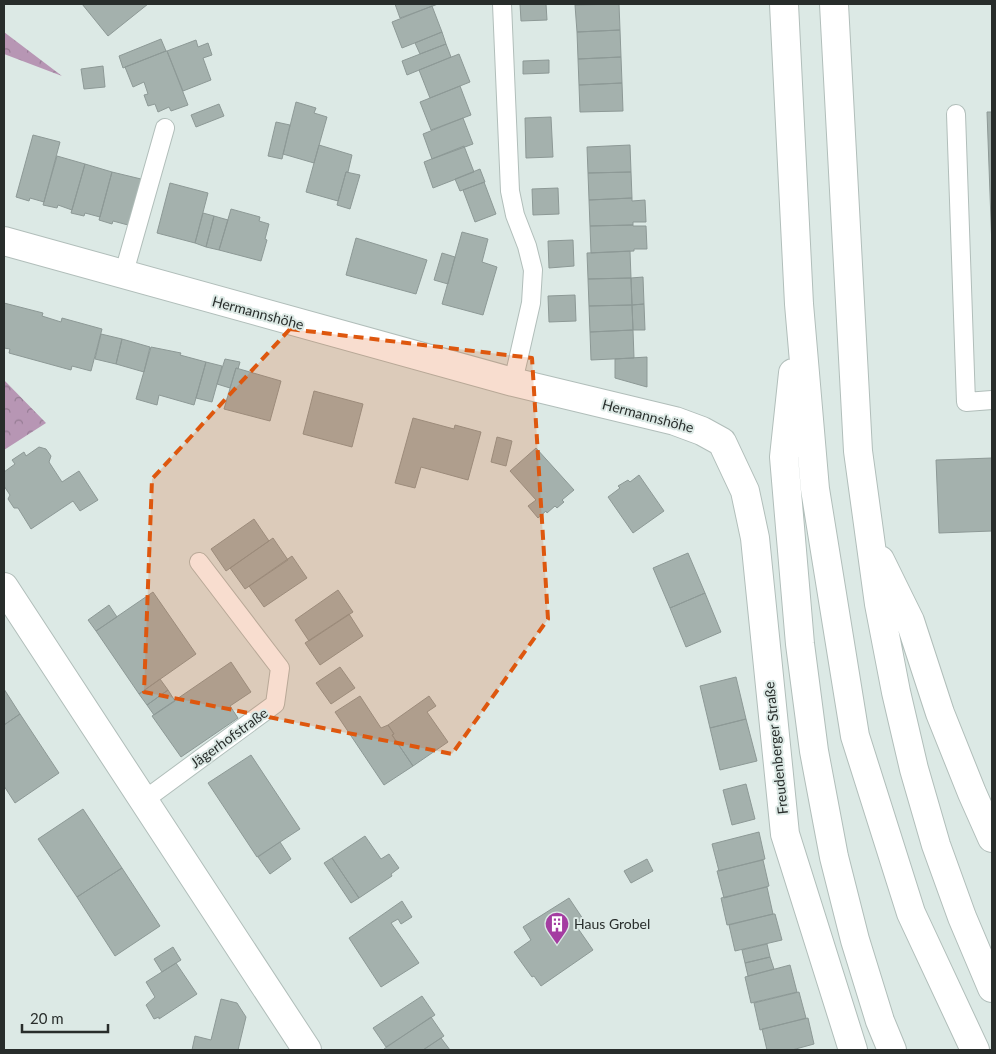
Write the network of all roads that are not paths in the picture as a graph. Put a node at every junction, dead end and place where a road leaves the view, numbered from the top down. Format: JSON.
{"nodes":[{"id":1,"x":502,"y":4,"type":"edge"},
{"id":2,"x":784,"y":4,"type":"edge"},
{"id":3,"x":834,"y":4,"type":"edge"},
{"id":4,"x":956,"y":114,"type":"dead end"},
{"id":5,"x":166,"y":128,"type":"dead end"},
{"id":6,"x":4,"y":242,"type":"edge"},
{"id":7,"x":123,"y":276,"type":"junction"},
{"id":8,"x":799,"y":304,"type":"junction"},
{"id":9,"x":513,"y":382,"type":"junction"},
{"id":10,"x":992,"y":400,"type":"edge"},
{"id":11,"x":722,"y":442,"type":"joint"},
{"id":12,"x":870,"y":538,"type":"junction"},
{"id":13,"x":199,"y":562,"type":"dead end"},
{"id":14,"x":4,"y":587,"type":"edge"},
{"id":15,"x":143,"y":801,"type":"junction"},
{"id":16,"x":992,"y":838,"type":"edge"},
{"id":17,"x":992,"y":988,"type":"edge"},
{"id":18,"x":301,"y":1048,"type":"edge"},
{"id":19,"x":853,"y":1050,"type":"edge"},
{"id":20,"x":892,"y":1050,"type":"edge"},
{"id":21,"x":974,"y":1050,"type":"edge"}],
"edges":[{"from":1,"to":9,"type":"lane"},
{"from":2,"to":8,"type":"main road"},
{"from":3,"to":12,"type":"main road"},
{"from":4,"to":10,"type":"lane"},
{"from":5,"to":7,"type":"lane"},
{"from":6,"to":7,"type":"main road","name":"Hermannshöhe"},
{"from":7,"to":9,"type":"main road","name":"Hermannshöhe"},
{"from":8,"to":20,"type":"main road"},
{"from":8,"to":21,"type":"main road"},
{"from":9,"to":11,"type":"main road","name":"Hermannshöhe"},
{"from":11,"to":19,"type":"main road","name":"Freudenberger Straße"},
{"from":12,"to":16,"type":"main road"},
{"from":12,"to":17,"type":"main road"},
{"from":13,"to":15,"type":"lane","name":"Jägerhofstraße"},
{"from":14,"to":15,"type":"main road"},
{"from":15,"to":18,"type":"main road"}]}
